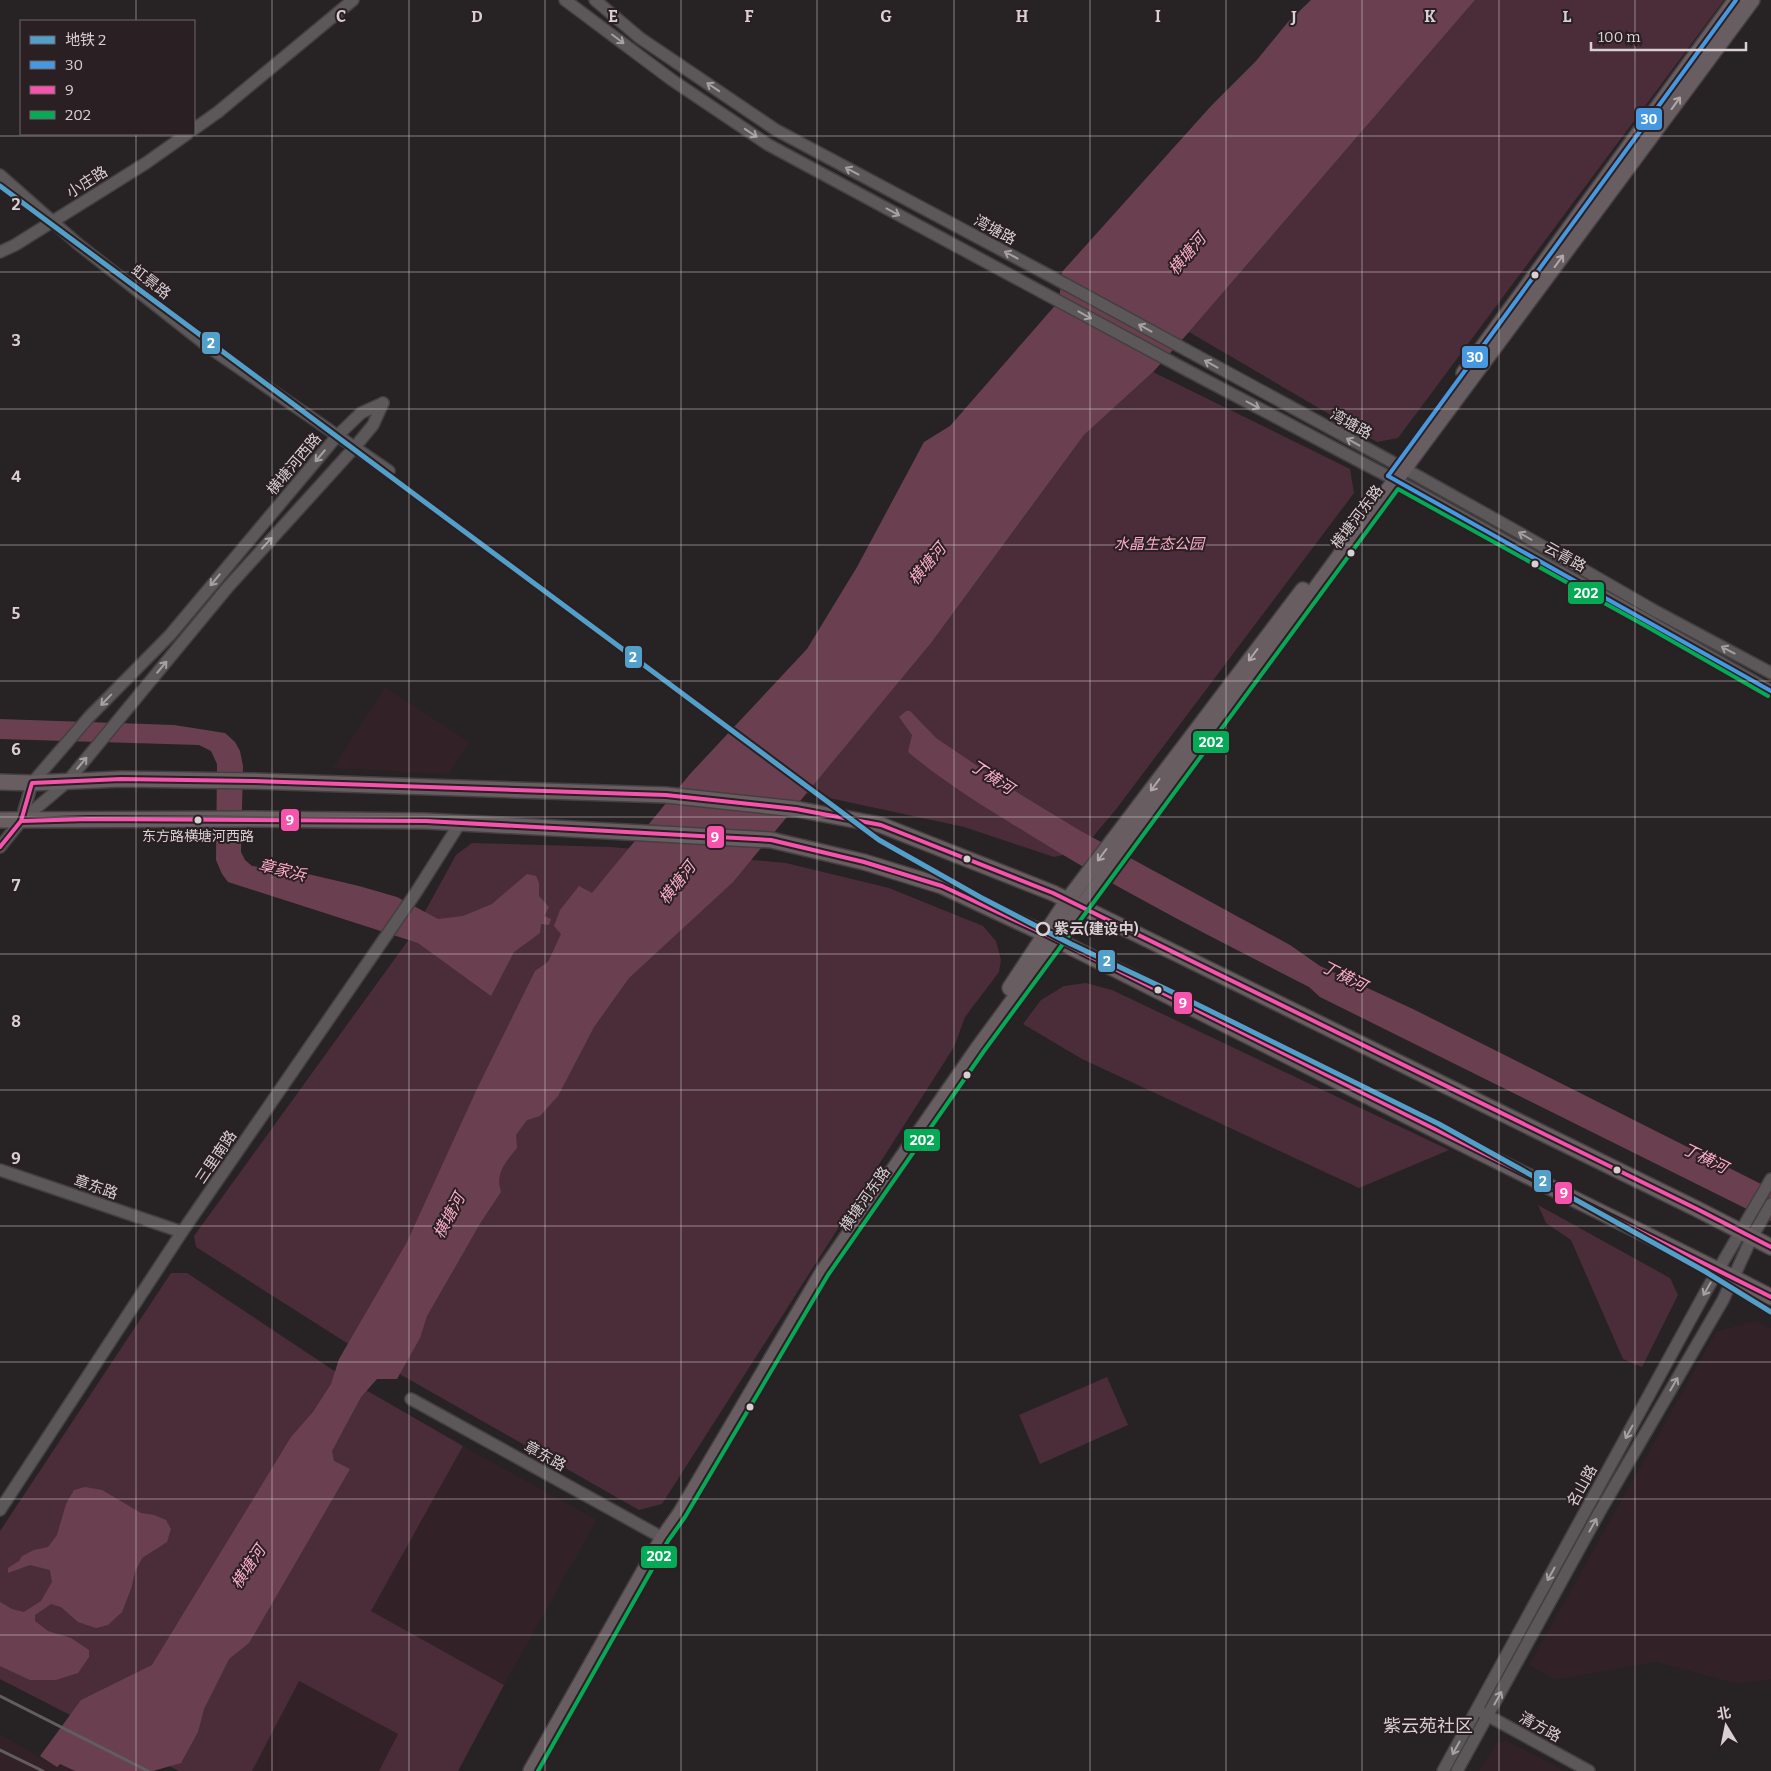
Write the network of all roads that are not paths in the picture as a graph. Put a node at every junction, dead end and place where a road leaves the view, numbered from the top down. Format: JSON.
{"nodes":[{"id":1,"x":353,"y":0,"type":"edge"},
{"id":2,"x":565,"y":0,"type":"edge"},
{"id":3,"x":595,"y":0,"type":"edge"},
{"id":4,"x":1736,"y":0,"type":"edge"},
{"id":5,"x":1752,"y":0,"type":"edge"},
{"id":6,"x":195,"y":128,"type":"edge"},
{"id":7,"x":186,"y":135,"type":"edge"},
{"id":8,"x":0,"y":175,"type":"edge"},
{"id":9,"x":52,"y":221,"type":"junction"},
{"id":10,"x":0,"y":252,"type":"edge"},
{"id":11,"x":337,"y":436,"type":"junction"},
{"id":12,"x":354,"y":448,"type":"junction"},
{"id":13,"x":389,"y":472,"type":"dead end"},
{"id":14,"x":1396,"y":473,"type":"junction"},
{"id":15,"x":1771,"y":673,"type":"edge"},
{"id":16,"x":1771,"y":691,"type":"edge"},
{"id":17,"x":0,"y":782,"type":"edge"},
{"id":18,"x":67,"y":782,"type":"junction"},
{"id":19,"x":32,"y":783,"type":"junction"},
{"id":20,"x":0,"y":820,"type":"edge"},
{"id":21,"x":21,"y":821,"type":"junction"},
{"id":22,"x":460,"y":823,"type":"junction"},
{"id":23,"x":0,"y":847,"type":"edge"},
{"id":24,"x":1075,"y":904,"type":"junction"},
{"id":25,"x":1051,"y":938,"type":"junction"},
{"id":26,"x":0,"y":1170,"type":"edge"},
{"id":27,"x":1770,"y":1181,"type":"edge"},
{"id":28,"x":1771,"y":1204,"type":"edge"},
{"id":29,"x":182,"y":1232,"type":"junction"},
{"id":30,"x":1746,"y":1235,"type":"junction"},
{"id":31,"x":1771,"y":1247,"type":"edge"},
{"id":32,"x":1718,"y":1270,"type":"junction"},
{"id":33,"x":1732,"y":1277,"type":"junction"},
{"id":34,"x":1771,"y":1298,"type":"edge"},
{"id":35,"x":411,"y":1399,"type":"dead end"},
{"id":36,"x":0,"y":1510,"type":"edge"},
{"id":37,"x":663,"y":1538,"type":"junction"},
{"id":38,"x":1477,"y":1710,"type":"junction"},
{"id":39,"x":1488,"y":1716,"type":"junction"},
{"id":40,"x":531,"y":1771,"type":"edge"},
{"id":41,"x":1443,"y":1771,"type":"edge"},
{"id":42,"x":1457,"y":1771,"type":"edge"},
{"id":43,"x":1589,"y":1771,"type":"edge"}],
"edges":[{"from":1,"to":6,"type":"street"},
{"from":2,"to":14,"type":"street","one_way":true},
{"from":14,"to":3,"type":"street","name":"湾塘路","one_way":true},
{"from":4,"to":14,"type":"main road","name":"横塘河东路"},
{"from":14,"to":5,"type":"main road","name":"横塘河东路","one_way":true},
{"from":7,"to":9,"type":"street","name":"小庄路"},
{"from":8,"to":9,"type":"street","name":"虹景路"},
{"from":9,"to":10,"type":"street","name":"小庄路"},
{"from":9,"to":11,"type":"street","name":"虹景路"},
{"from":11,"to":12,"type":"street","name":"虹景路"},
{"from":11,"to":12,"type":"street","name":"横塘河西路"},
{"from":11,"to":19,"type":"street","name":"横塘河西路","one_way":true},
{"from":12,"to":13,"type":"street","name":"虹景路"},
{"from":18,"to":12,"type":"street","name":"横塘河西路","one_way":true},
{"from":15,"to":14,"type":"street","name":"云青路","one_way":true},
{"from":14,"to":16,"type":"street","name":"云青路"},
{"from":14,"to":24,"type":"main road","name":"横塘河东路"},
{"from":17,"to":19,"type":"main road"},
{"from":18,"to":19,"type":"main road"},
{"from":18,"to":21,"type":"street","name":"横塘河西路"},
{"from":18,"to":24,"type":"main road"},
{"from":19,"to":21,"type":"street","name":"横塘河西路"},
{"from":20,"to":21,"type":"main road"},
{"from":21,"to":22,"type":"main road"},
{"from":21,"to":23,"type":"street"},
{"from":22,"to":25,"type":"main road"},
{"from":22,"to":29,"type":"street","name":"三里南路"},
{"from":24,"to":25,"type":"main road","name":"横塘河东路"},
{"from":24,"to":30,"type":"main road"},
{"from":25,"to":32,"type":"main road"},
{"from":25,"to":37,"type":"main road","name":"横塘河东路"},
{"from":26,"to":29,"type":"street","name":"章东路"},
{"from":27,"to":30,"type":"street","name":"名山路"},
{"from":28,"to":30,"type":"street"},
{"from":29,"to":36,"type":"street","name":"三里南路"},
{"from":30,"to":31,"type":"main road"},
{"from":30,"to":32,"type":"street","name":"名山路"},
{"from":30,"to":33,"type":"street","name":"名山路"},
{"from":32,"to":33,"type":"main road"},
{"from":32,"to":38,"type":"street","name":"名山路","one_way":true},
{"from":33,"to":34,"type":"main road"},
{"from":39,"to":33,"type":"street","name":"名山路","one_way":true},
{"from":35,"to":37,"type":"street","name":"章东路"},
{"from":37,"to":40,"type":"main road","name":"横塘河东路"},
{"from":38,"to":39,"type":"street","name":"清方路"},
{"from":38,"to":41,"type":"street","name":"名山路","one_way":true},
{"from":39,"to":42,"type":"street","name":"名山路"},
{"from":39,"to":43,"type":"street","name":"清方路"}]}
